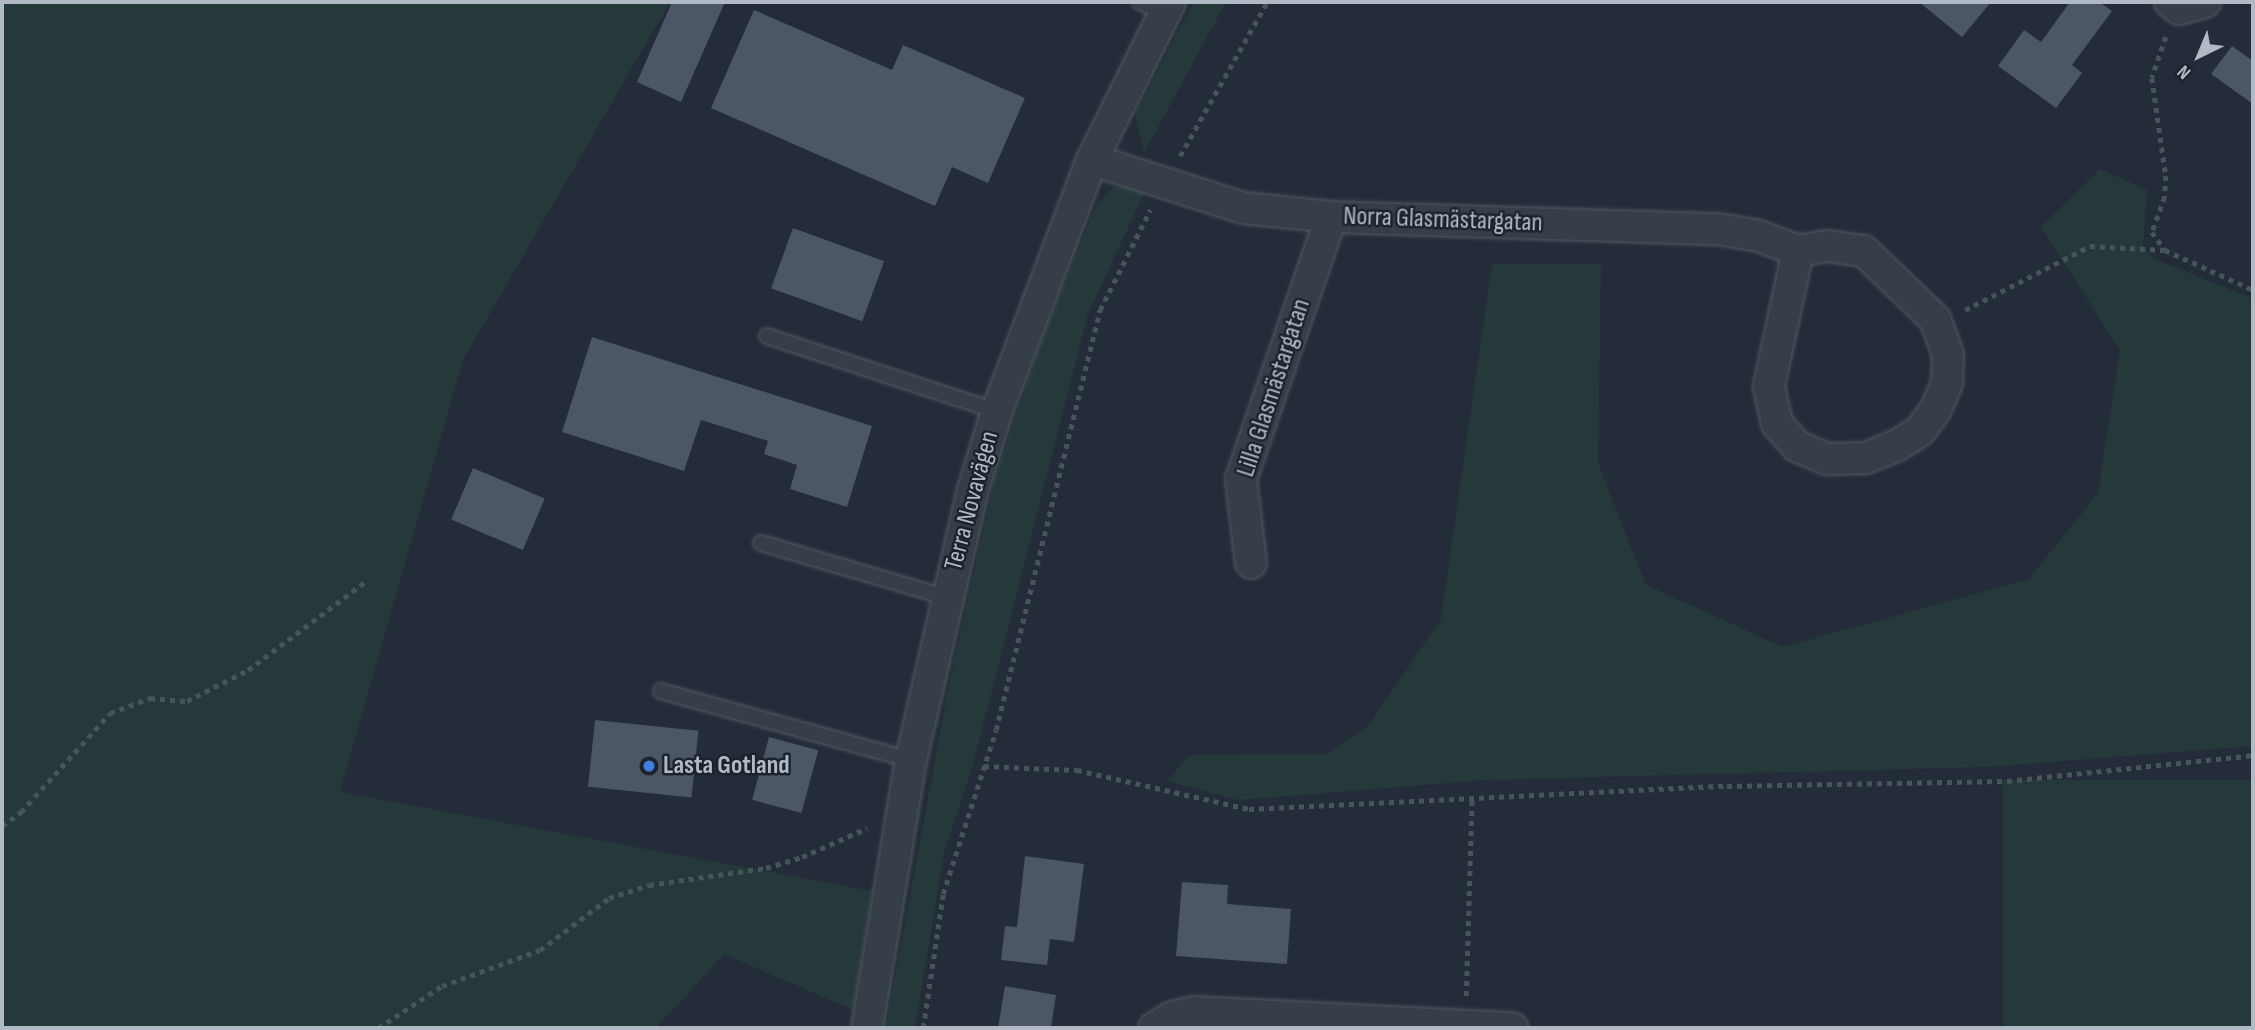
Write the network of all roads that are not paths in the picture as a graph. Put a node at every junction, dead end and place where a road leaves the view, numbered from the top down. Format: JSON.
{"nodes":[{"id":1,"x":1158,"y":5,"type":"edge"},
{"id":2,"x":1092,"y":160,"type":"junction"},
{"id":3,"x":1331,"y":217,"type":"junction"},
{"id":4,"x":1798,"y":251,"type":"junction"},
{"id":5,"x":767,"y":336,"type":"dead end"},
{"id":6,"x":997,"y":411,"type":"junction"},
{"id":7,"x":761,"y":543,"type":"dead end"},
{"id":8,"x":1251,"y":563,"type":"dead end"},
{"id":9,"x":947,"y":597,"type":"junction"},
{"id":10,"x":660,"y":691,"type":"dead end"},
{"id":11,"x":911,"y":760,"type":"junction"},
{"id":12,"x":867,"y":1028,"type":"edge"},
{"id":13,"x":1154,"y":1028,"type":"edge"},
{"id":14,"x":1514,"y":1028,"type":"edge"}],
"edges":[{"from":1,"to":2,"type":"street","name":"Terra Novavägen"},
{"from":2,"to":3,"type":"street","name":"Norra Glasmästargatan"},
{"from":2,"to":6,"type":"street","name":"Terra Novavägen"},
{"from":3,"to":4,"type":"street","name":"Norra Glasmästargatan"},
{"from":3,"to":8,"type":"street","name":"Lilla Glasmästargatan"},
{"from":4,"to":4,"type":"street","name":"Norra Glasmästargatan"},
{"from":5,"to":6,"type":"lane"},
{"from":6,"to":9,"type":"street","name":"Terra Novavägen"},
{"from":7,"to":9,"type":"lane"},
{"from":9,"to":11,"type":"street","name":"Terra Novavägen"},
{"from":10,"to":11,"type":"lane"},
{"from":11,"to":12,"type":"street","name":"Terra Novavägen"},
{"from":13,"to":14,"type":"street"}]}
